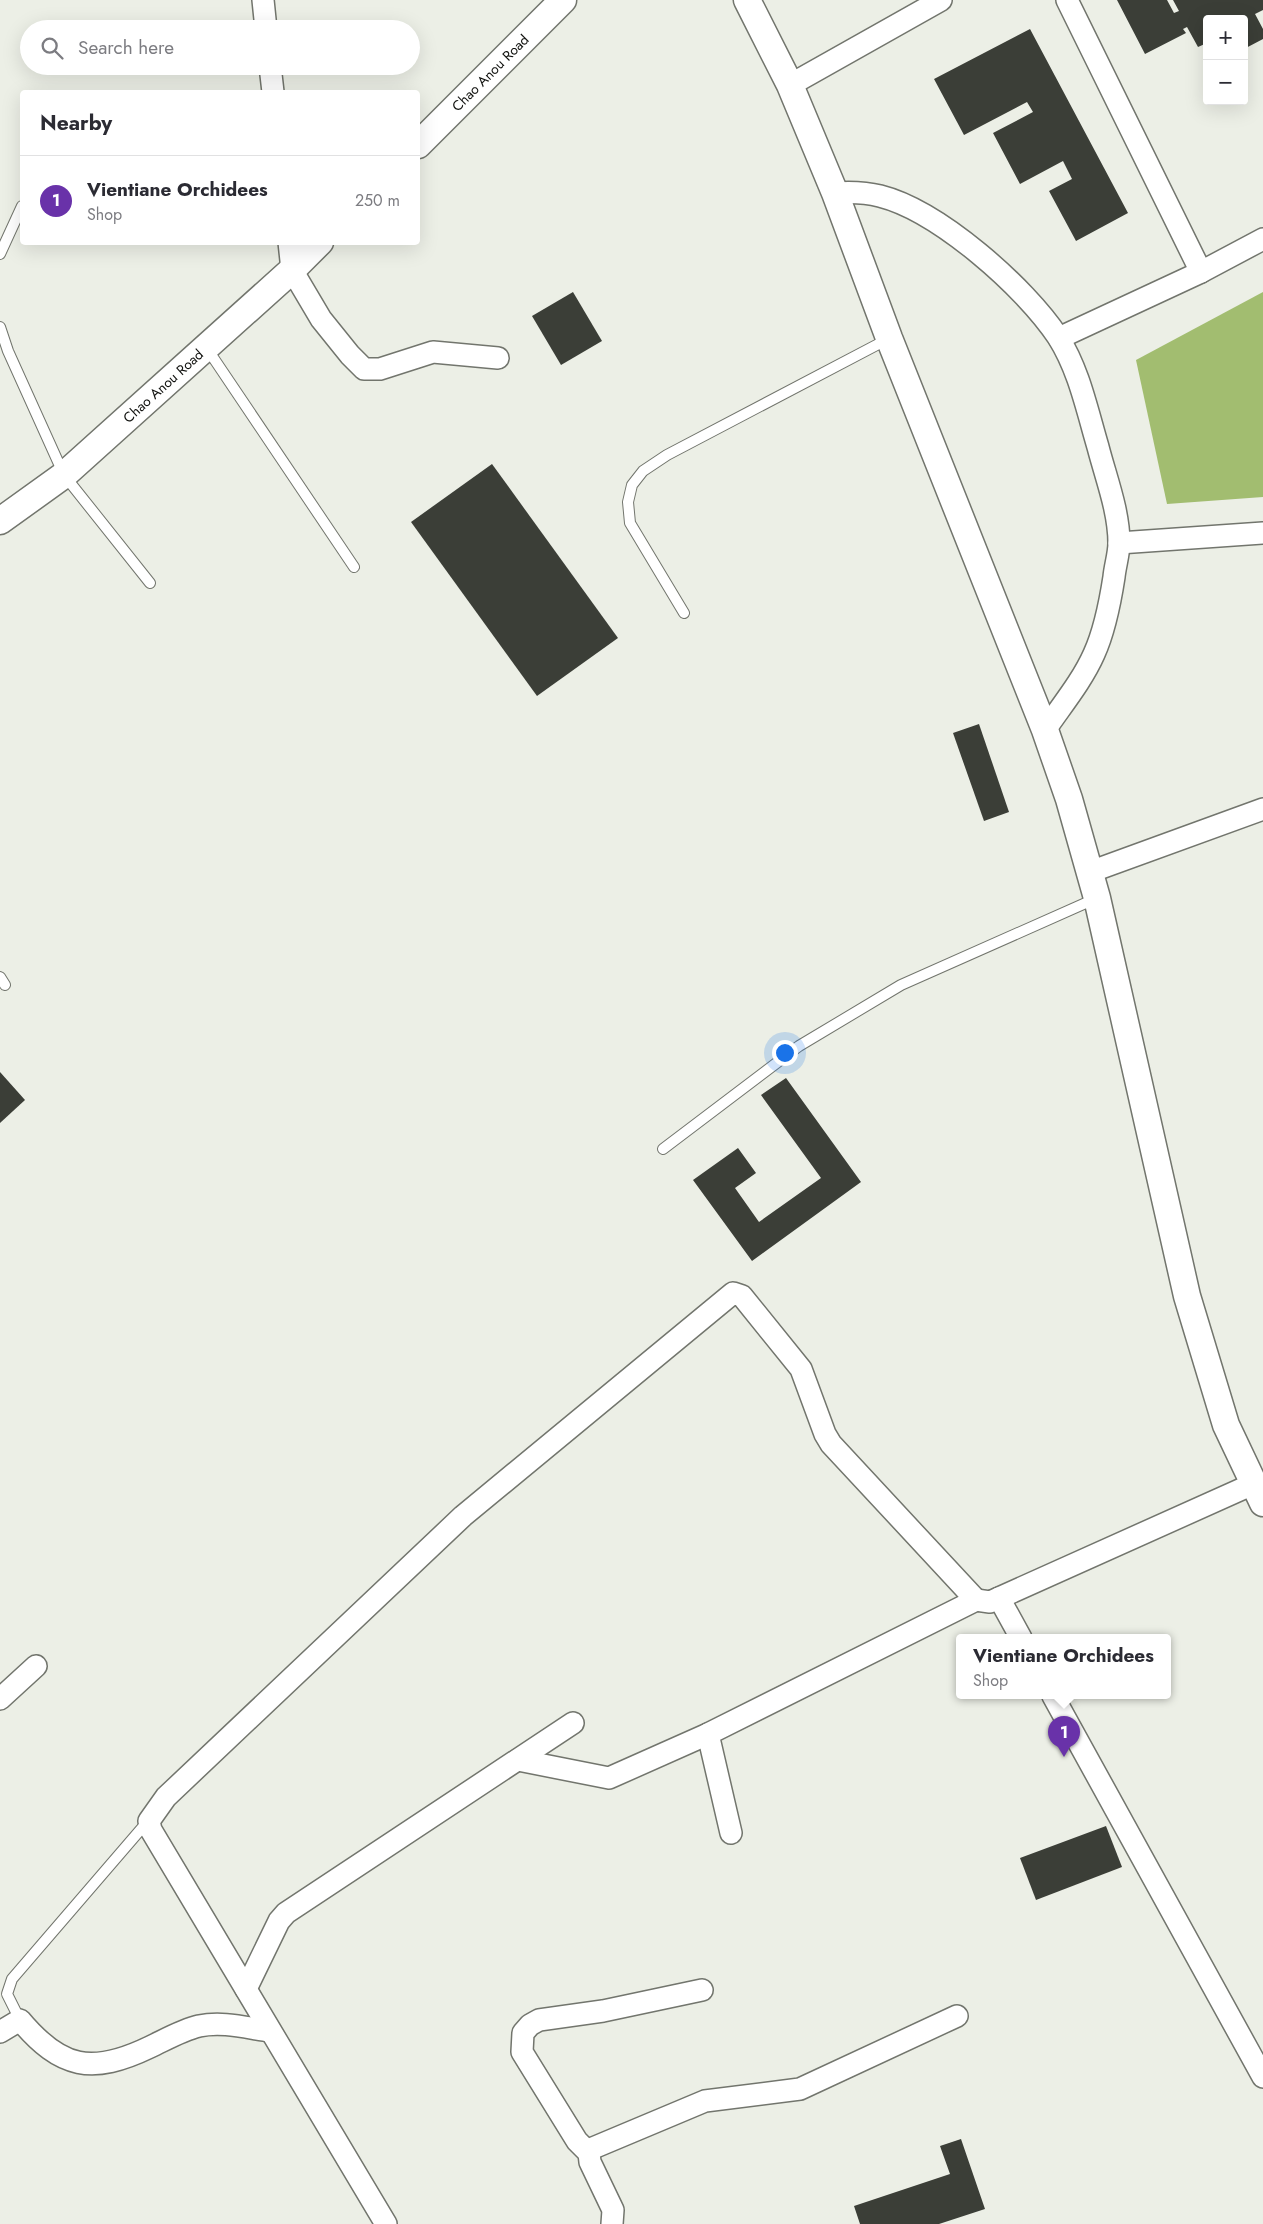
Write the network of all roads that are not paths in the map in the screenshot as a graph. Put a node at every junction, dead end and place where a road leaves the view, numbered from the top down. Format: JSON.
{"nodes":[{"id":1,"x":263,"y":0,"type":"edge"},
{"id":2,"x":563,"y":0,"type":"edge"},
{"id":3,"x":747,"y":0,"type":"edge"},
{"id":4,"x":940,"y":0,"type":"edge"},
{"id":5,"x":1067,"y":0,"type":"edge"},
{"id":6,"x":265,"y":20,"type":"edge"},
{"id":7,"x":271,"y":75,"type":"edge"},
{"id":8,"x":790,"y":85,"type":"junction"},
{"id":9,"x":273,"y":90,"type":"edge"},
{"id":10,"x":420,"y":143,"type":"edge"},
{"id":11,"x":835,"y":193,"type":"junction"},
{"id":12,"x":20,"y":210,"type":"edge"},
{"id":13,"x":1263,"y":239,"type":"edge"},
{"id":14,"x":289,"y":245,"type":"edge"},
{"id":15,"x":317,"y":245,"type":"edge"},
{"id":16,"x":0,"y":254,"type":"edge"},
{"id":17,"x":292,"y":270,"type":"junction"},
{"id":18,"x":1201,"y":272,"type":"junction"},
{"id":19,"x":0,"y":327,"type":"edge"},
{"id":20,"x":888,"y":338,"type":"junction"},
{"id":21,"x":1059,"y":338,"type":"junction"},
{"id":22,"x":206,"y":346,"type":"junction"},
{"id":23,"x":498,"y":358,"type":"dead end"},
{"id":24,"x":64,"y":475,"type":"junction"},
{"id":25,"x":0,"y":521,"type":"edge"},
{"id":26,"x":1263,"y":533,"type":"edge"},
{"id":27,"x":1118,"y":543,"type":"junction"},
{"id":28,"x":354,"y":566,"type":"dead end"},
{"id":29,"x":150,"y":584,"type":"dead end"},
{"id":30,"x":684,"y":613,"type":"dead end"},
{"id":31,"x":1045,"y":730,"type":"junction"},
{"id":32,"x":1263,"y":809,"type":"edge"},
{"id":33,"x":1090,"y":872,"type":"junction"},
{"id":34,"x":1097,"y":898,"type":"junction"},
{"id":35,"x":663,"y":1149,"type":"dead end"},
{"id":36,"x":1257,"y":1484,"type":"edge"},
{"id":37,"x":999,"y":1598,"type":"junction"},
{"id":38,"x":976,"y":1600,"type":"junction"},
{"id":39,"x":1019,"y":1634,"type":"edge"},
{"id":40,"x":36,"y":1666,"type":"dead end"},
{"id":41,"x":0,"y":1699,"type":"edge"},
{"id":42,"x":1055,"y":1699,"type":"edge"},
{"id":43,"x":573,"y":1723,"type":"dead end"},
{"id":44,"x":708,"y":1734,"type":"junction"},
{"id":45,"x":518,"y":1760,"type":"junction"},
{"id":46,"x":148,"y":1821,"type":"junction"},
{"id":47,"x":732,"y":1833,"type":"dead end"},
{"id":48,"x":246,"y":1989,"type":"junction"},
{"id":49,"x":702,"y":1990,"type":"dead end"},
{"id":50,"x":957,"y":2016,"type":"dead end"},
{"id":51,"x":20,"y":2020,"type":"junction"},
{"id":52,"x":0,"y":2032,"type":"edge"},
{"id":53,"x":270,"y":2032,"type":"junction"},
{"id":54,"x":1263,"y":2077,"type":"edge"},
{"id":55,"x":589,"y":2153,"type":"junction"},
{"id":56,"x":386,"y":2224,"type":"edge"},
{"id":57,"x":612,"y":2224,"type":"edge"}],
"edges":[{"from":1,"to":6,"type":"street"},
{"from":2,"to":10,"type":"street","name":"Chao Anou Road"},
{"from":3,"to":8,"type":"street"},
{"from":4,"to":8,"type":"street"},
{"from":5,"to":18,"type":"street"},
{"from":7,"to":9,"type":"street"},
{"from":8,"to":11,"type":"street"},
{"from":11,"to":20,"type":"street"},
{"from":11,"to":21,"type":"street"},
{"from":12,"to":16,"type":"lane"},
{"from":13,"to":18,"type":"street"},
{"from":14,"to":17,"type":"street"},
{"from":15,"to":17,"type":"street","name":"Chao Anou Road"},
{"from":17,"to":22,"type":"street","name":"Chao Anou Road"},
{"from":17,"to":23,"type":"street"},
{"from":18,"to":21,"type":"street"},
{"from":19,"to":24,"type":"lane"},
{"from":20,"to":30,"type":"lane"},
{"from":20,"to":31,"type":"street"},
{"from":21,"to":27,"type":"street"},
{"from":22,"to":24,"type":"street","name":"Chao Anou Road"},
{"from":22,"to":28,"type":"lane"},
{"from":24,"to":25,"type":"street","name":"Chao Anou Road"},
{"from":24,"to":29,"type":"lane"},
{"from":26,"to":27,"type":"street"},
{"from":27,"to":31,"type":"street"},
{"from":31,"to":33,"type":"street"},
{"from":32,"to":33,"type":"street"},
{"from":33,"to":34,"type":"street"},
{"from":34,"to":35,"type":"lane"},
{"from":34,"to":36,"type":"street"},
{"from":36,"to":37,"type":"street"},
{"from":37,"to":38,"type":"street"},
{"from":37,"to":39,"type":"street"},
{"from":38,"to":44,"type":"street"},
{"from":38,"to":46,"type":"street"},
{"from":40,"to":41,"type":"street"},
{"from":42,"to":54,"type":"street"},
{"from":43,"to":45,"type":"street"},
{"from":44,"to":45,"type":"street"},
{"from":44,"to":47,"type":"street"},
{"from":45,"to":48,"type":"street"},
{"from":46,"to":48,"type":"street"},
{"from":46,"to":51,"type":"lane"},
{"from":48,"to":53,"type":"street"},
{"from":49,"to":55,"type":"street"},
{"from":50,"to":55,"type":"street"},
{"from":51,"to":52,"type":"street"},
{"from":51,"to":53,"type":"street"},
{"from":53,"to":56,"type":"street"},
{"from":55,"to":57,"type":"street"}]}
